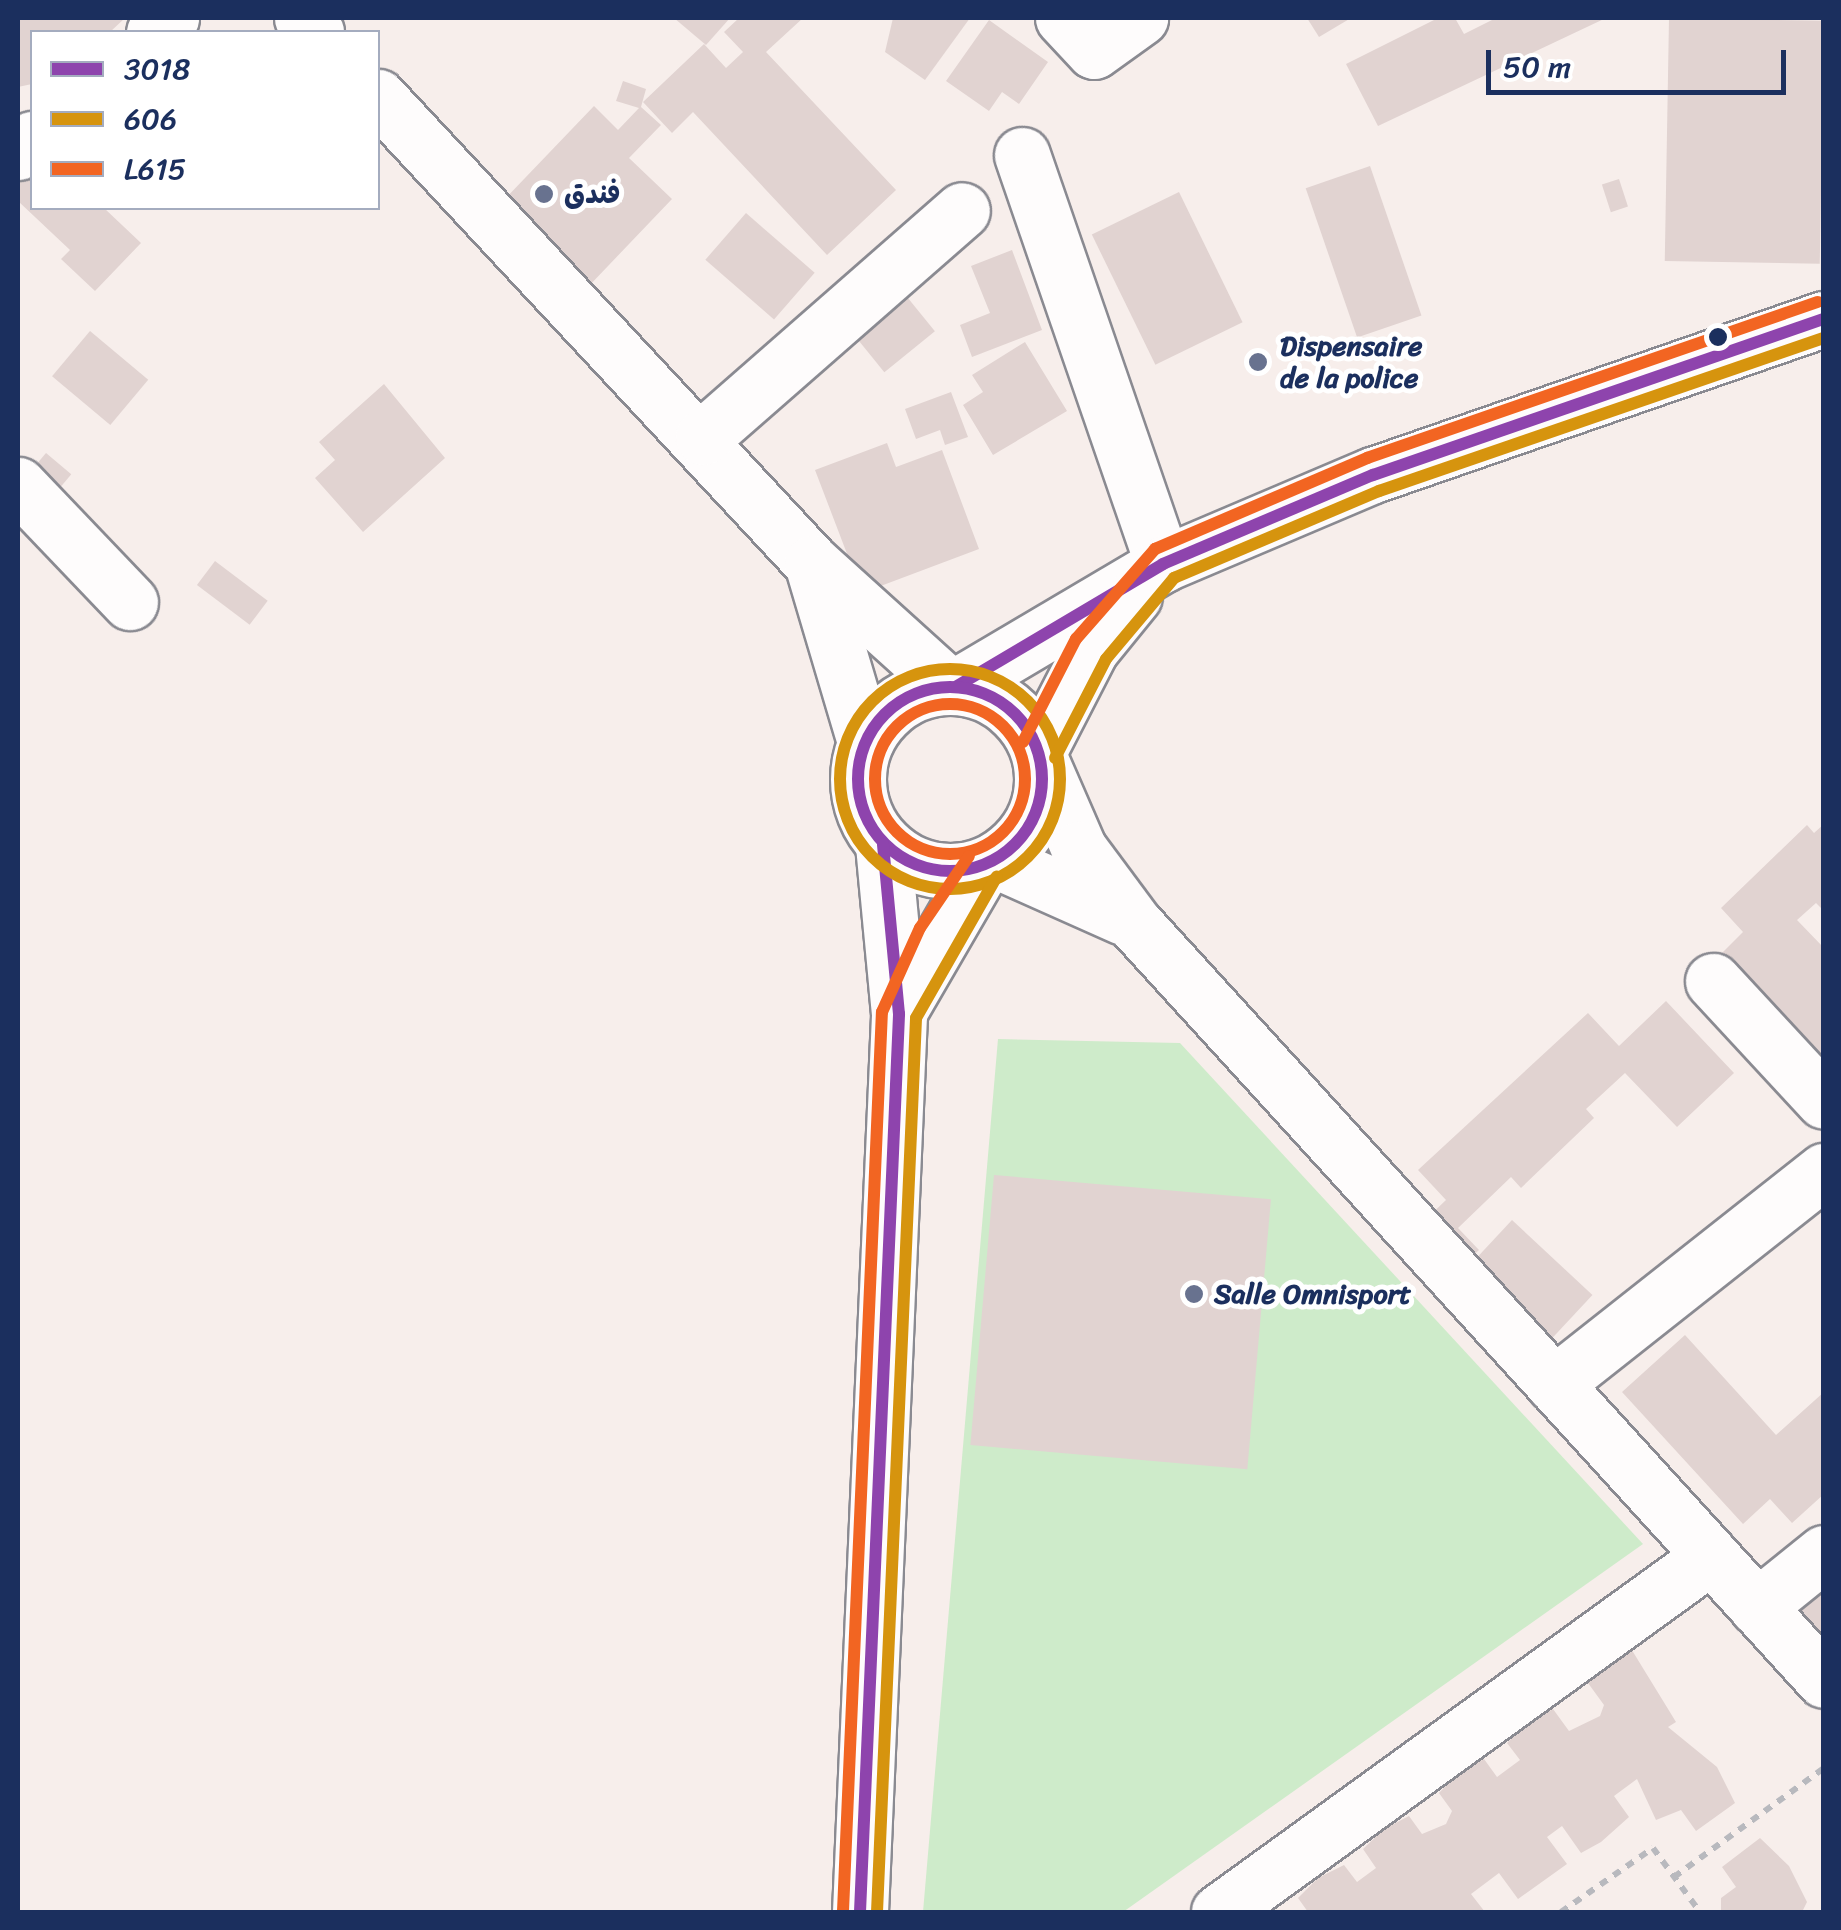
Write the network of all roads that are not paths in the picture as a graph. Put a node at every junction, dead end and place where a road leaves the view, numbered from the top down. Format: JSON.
{"nodes":[{"id":1,"x":1062,"y":18,"type":"edge"},
{"id":2,"x":1140,"y":18,"type":"edge"},
{"id":3,"x":380,"y":98,"type":"edge"},
{"id":4,"x":1022,"y":156,"type":"dead end"},
{"id":5,"x":962,"y":210,"type":"dead end"},
{"id":6,"x":1824,"y":319,"type":"edge"},
{"id":7,"x":702,"y":437,"type":"junction"},
{"id":8,"x":18,"y":485,"type":"edge"},
{"id":9,"x":812,"y":563,"type":"junction"},
{"id":10,"x":1164,"y":564,"type":"junction"},
{"id":11,"x":130,"y":602,"type":"dead end"},
{"id":12,"x":953,"y":686,"type":"junction"},
{"id":13,"x":865,"y":742,"type":"junction"},
{"id":14,"x":1040,"y":757,"type":"junction"},
{"id":15,"x":883,"y":844,"type":"junction"},
{"id":16,"x":989,"y":863,"type":"junction"},
{"id":17,"x":1134,"y":923,"type":"junction"},
{"id":18,"x":1713,"y":981,"type":"dead end"},
{"id":19,"x":900,"y":1014,"type":"junction"},
{"id":20,"x":1824,"y":1101,"type":"edge"},
{"id":21,"x":1824,"y":1171,"type":"edge"},
{"id":22,"x":1554,"y":1384,"type":"junction"},
{"id":23,"x":1824,"y":1553,"type":"edge"},
{"id":24,"x":1711,"y":1556,"type":"junction"},
{"id":25,"x":1758,"y":1607,"type":"junction"},
{"id":26,"x":1824,"y":1680,"type":"edge"},
{"id":27,"x":860,"y":1912,"type":"edge"},
{"id":28,"x":1219,"y":1912,"type":"edge"}],
"edges":[{"from":1,"to":2,"type":"main road"},
{"from":3,"to":7,"type":"main road"},
{"from":4,"to":10,"type":"main road"},
{"from":5,"to":7,"type":"main road"},
{"from":6,"to":10,"type":"main road"},
{"from":7,"to":9,"type":"main road"},
{"from":8,"to":11,"type":"main road"},
{"from":9,"to":12,"type":"main road"},
{"from":9,"to":13,"type":"main road"},
{"from":10,"to":12,"type":"main road"},
{"from":10,"to":14,"type":"main road"},
{"from":12,"to":13,"type":"main road"},
{"from":12,"to":14,"type":"main road"},
{"from":13,"to":15,"type":"main road"},
{"from":14,"to":16,"type":"main road"},
{"from":14,"to":17,"type":"main road"},
{"from":15,"to":16,"type":"main road"},
{"from":15,"to":19,"type":"main road"},
{"from":16,"to":17,"type":"main road"},
{"from":16,"to":19,"type":"main road"},
{"from":17,"to":22,"type":"main road"},
{"from":18,"to":20,"type":"main road"},
{"from":19,"to":27,"type":"main road"},
{"from":21,"to":22,"type":"main road"},
{"from":22,"to":24,"type":"main road"},
{"from":23,"to":25,"type":"main road"},
{"from":24,"to":25,"type":"main road"},
{"from":24,"to":28,"type":"main road"},
{"from":25,"to":26,"type":"main road"}]}
